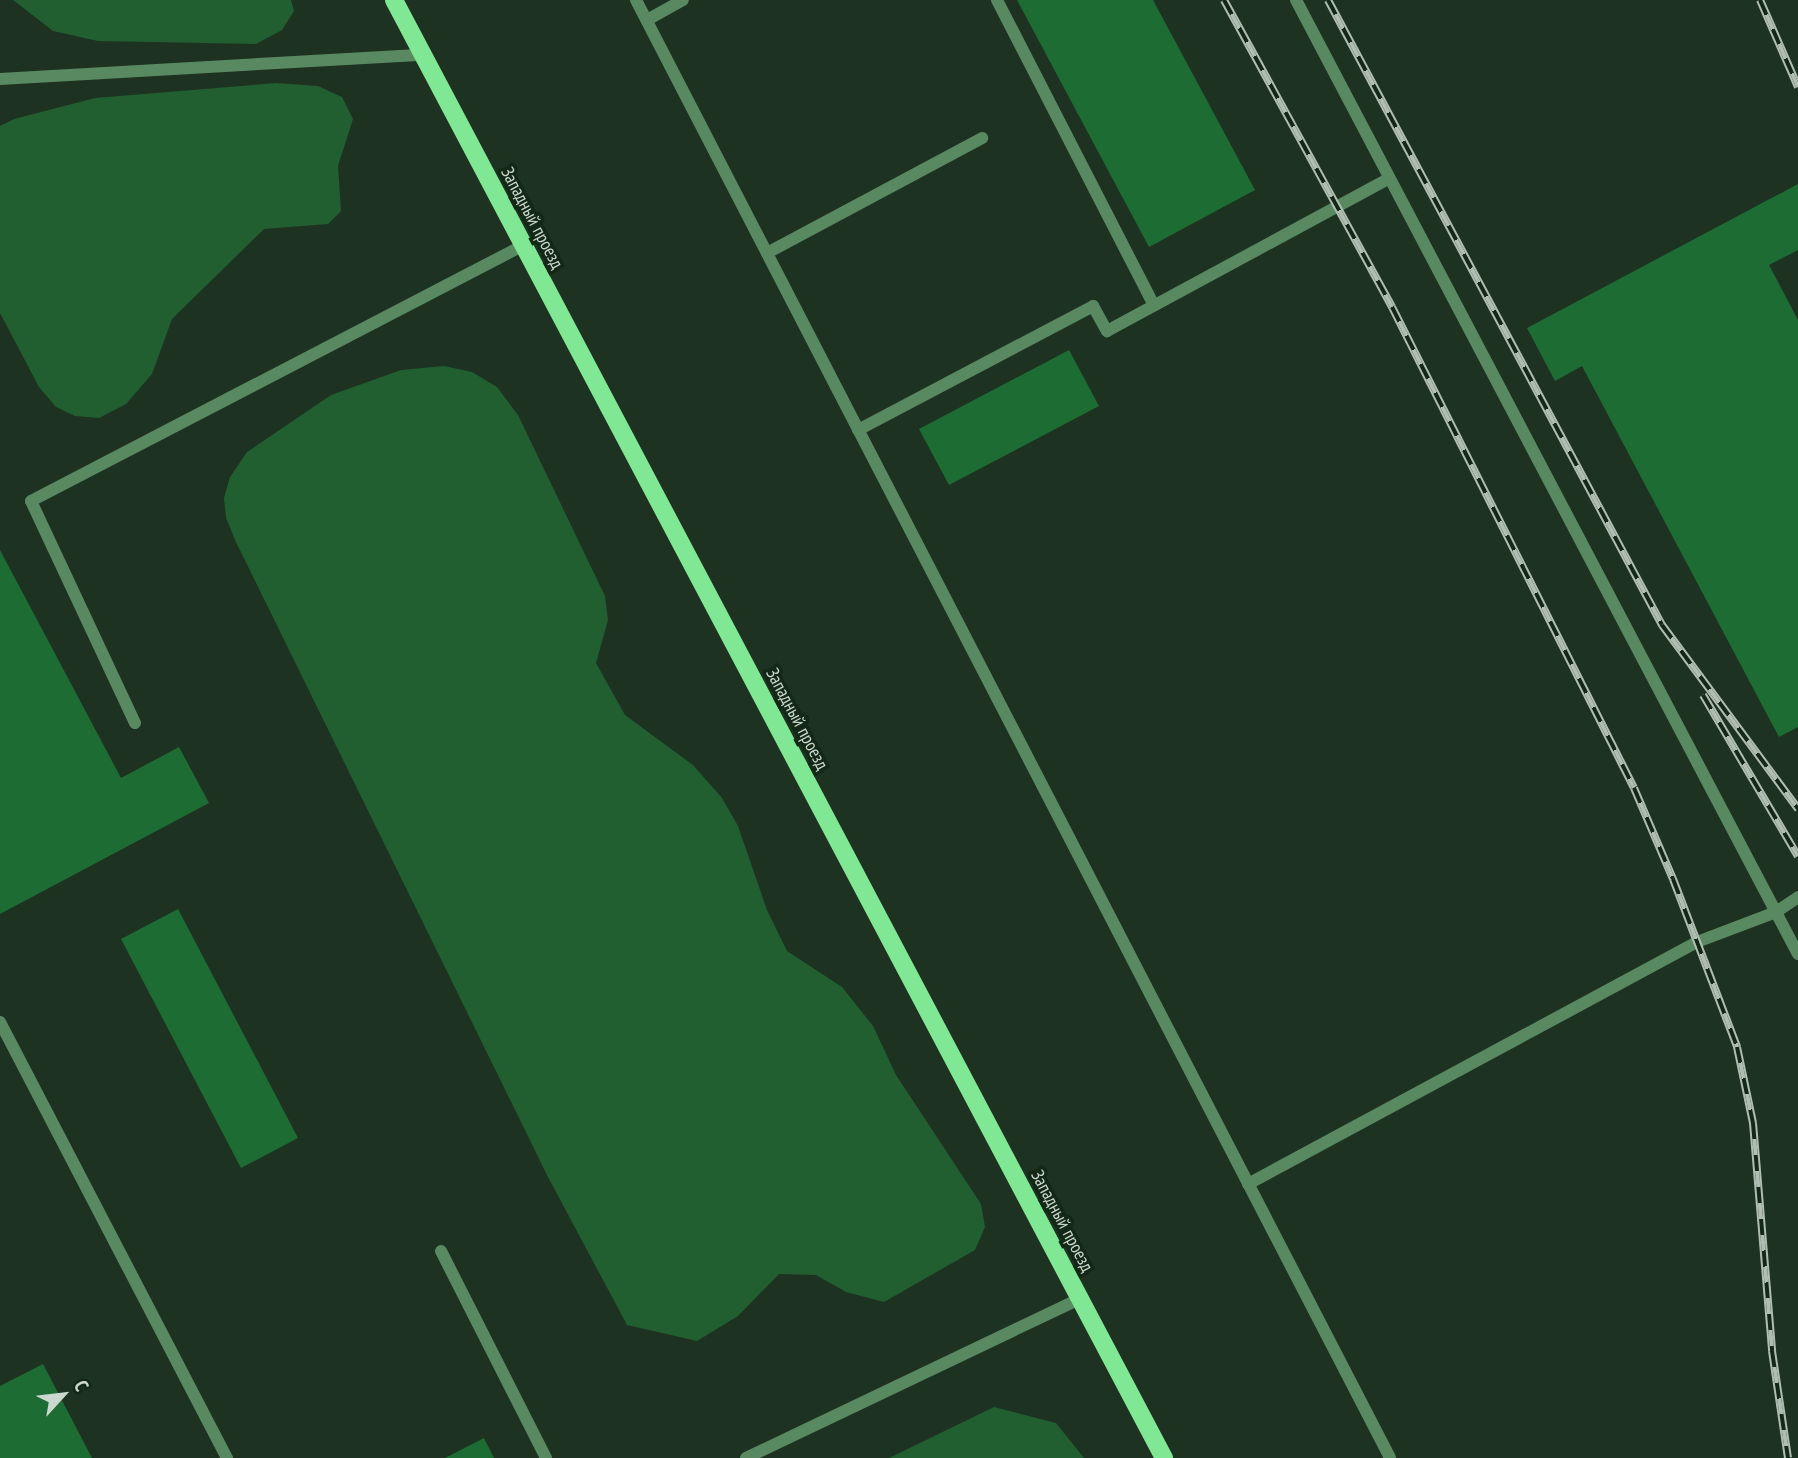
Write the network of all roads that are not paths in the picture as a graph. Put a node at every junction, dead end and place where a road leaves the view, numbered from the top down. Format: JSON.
{"nodes":[{"id":1,"x":394,"y":0,"type":"edge"},
{"id":2,"x":636,"y":0,"type":"edge"},
{"id":3,"x":684,"y":0,"type":"edge"},
{"id":4,"x":997,"y":0,"type":"edge"},
{"id":5,"x":1296,"y":0,"type":"edge"},
{"id":6,"x":646,"y":20,"type":"junction"},
{"id":7,"x":422,"y":55,"type":"junction"},
{"id":8,"x":0,"y":79,"type":"edge"},
{"id":9,"x":982,"y":138,"type":"dead end"},
{"id":10,"x":1388,"y":179,"type":"junction"},
{"id":11,"x":522,"y":246,"type":"junction"},
{"id":12,"x":767,"y":253,"type":"junction"},
{"id":13,"x":1154,"y":305,"type":"junction"},
{"id":14,"x":858,"y":429,"type":"junction"},
{"id":15,"x":135,"y":723,"type":"dead end"},
{"id":16,"x":1798,"y":897,"type":"edge"},
{"id":17,"x":1776,"y":912,"type":"junction"},
{"id":18,"x":1798,"y":954,"type":"edge"},
{"id":19,"x":0,"y":1021,"type":"edge"},
{"id":20,"x":1248,"y":1184,"type":"junction"},
{"id":21,"x":441,"y":1251,"type":"dead end"},
{"id":22,"x":1080,"y":1299,"type":"junction"},
{"id":23,"x":228,"y":1458,"type":"edge"},
{"id":24,"x":546,"y":1458,"type":"edge"},
{"id":25,"x":746,"y":1458,"type":"edge"},
{"id":26,"x":1164,"y":1458,"type":"edge"},
{"id":27,"x":1390,"y":1458,"type":"edge"}],
"edges":[{"from":1,"to":7,"type":"main road","name":"Западный проезд"},
{"from":2,"to":6,"type":"lane"},
{"from":3,"to":6,"type":"lane"},
{"from":4,"to":13,"type":"lane"},
{"from":5,"to":10,"type":"lane"},
{"from":6,"to":12,"type":"lane"},
{"from":7,"to":8,"type":"lane"},
{"from":7,"to":11,"type":"main road","name":"Западный проезд"},
{"from":9,"to":12,"type":"lane"},
{"from":10,"to":13,"type":"lane"},
{"from":10,"to":17,"type":"lane"},
{"from":11,"to":15,"type":"lane"},
{"from":11,"to":22,"type":"main road","name":"Западный проезд"},
{"from":12,"to":14,"type":"lane"},
{"from":13,"to":14,"type":"lane"},
{"from":14,"to":20,"type":"lane"},
{"from":16,"to":17,"type":"lane"},
{"from":17,"to":18,"type":"lane"},
{"from":17,"to":20,"type":"lane"},
{"from":19,"to":23,"type":"lane"},
{"from":20,"to":27,"type":"lane"},
{"from":21,"to":24,"type":"lane"},
{"from":22,"to":25,"type":"lane"},
{"from":22,"to":26,"type":"main road","name":"Западный проезд"}]}
